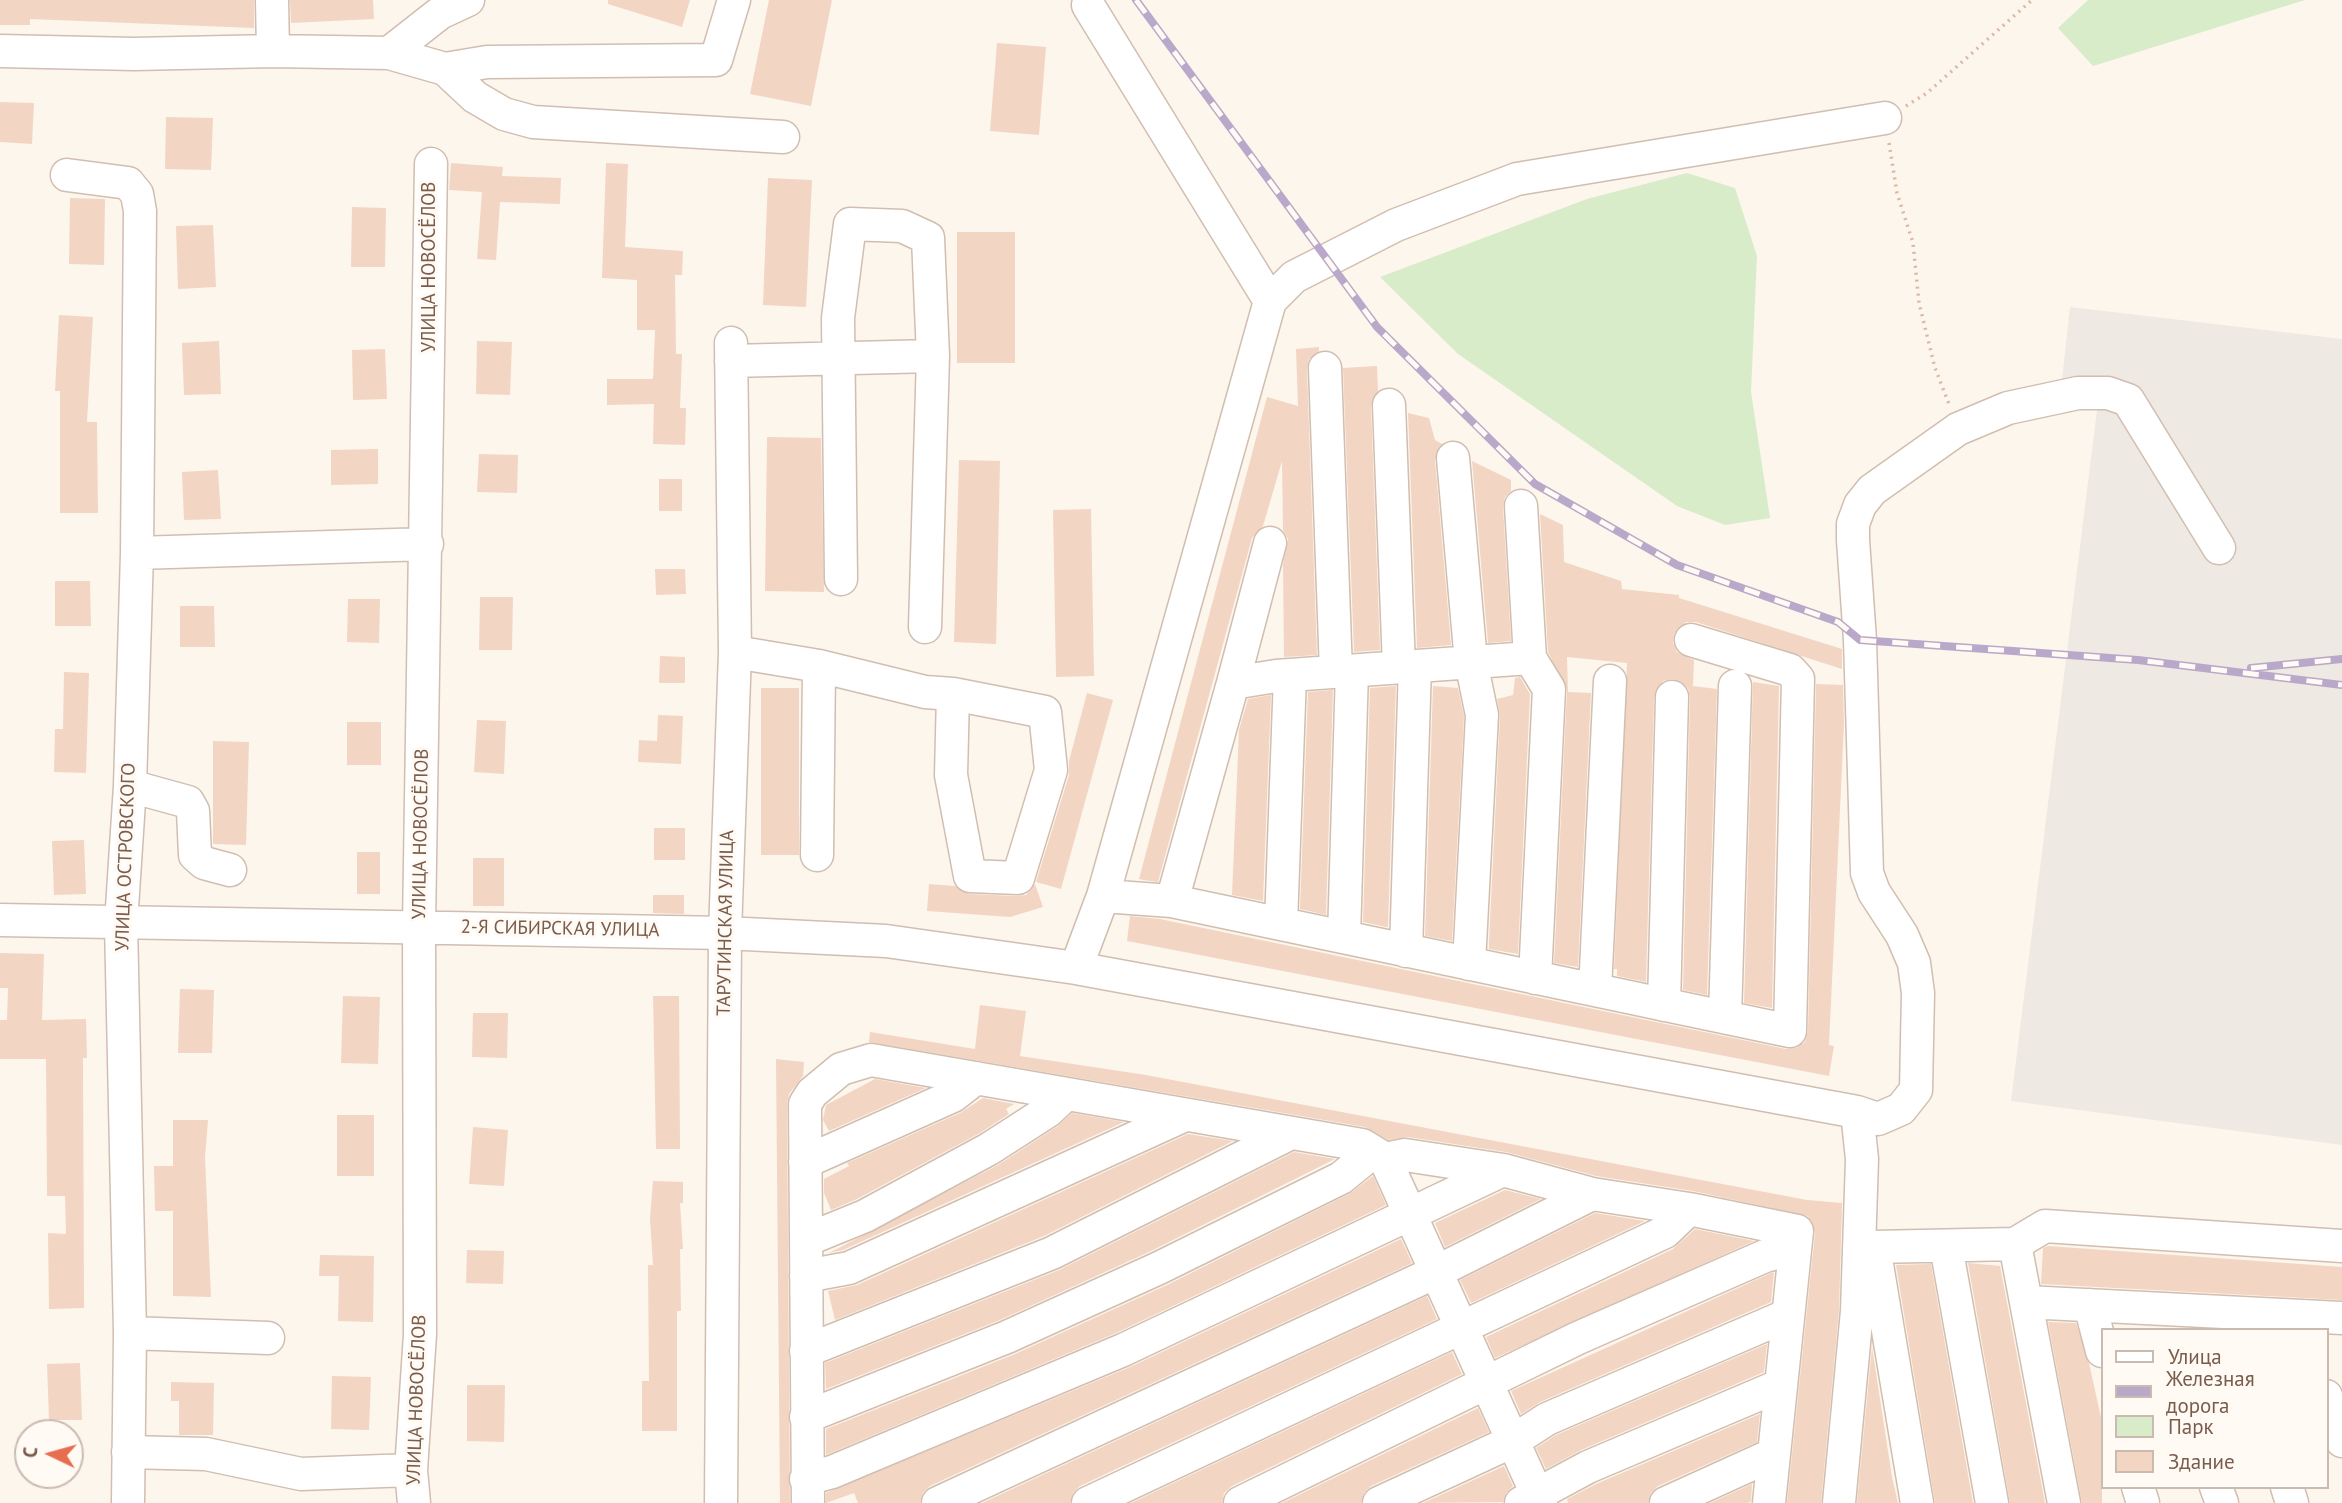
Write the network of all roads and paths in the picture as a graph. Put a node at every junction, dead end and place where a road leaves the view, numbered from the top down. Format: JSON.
{"nodes":[{"id":1,"x":272,"y":0,"type":"edge"},
{"id":2,"x":468,"y":0,"type":"edge"},
{"id":3,"x":734,"y":0,"type":"edge"},
{"id":4,"x":2032,"y":0,"type":"edge"},
{"id":5,"x":1088,"y":5,"type":"dead end"},
{"id":6,"x":0,"y":51,"type":"edge"},
{"id":7,"x":273,"y":51,"type":"junction"},
{"id":8,"x":389,"y":53,"type":"junction"},
{"id":9,"x":445,"y":69,"type":"junction"},
{"id":10,"x":1885,"y":118,"type":"junction"},
{"id":11,"x":783,"y":137,"type":"dead end"},
{"id":12,"x":431,"y":164,"type":"dead end"},
{"id":13,"x":67,"y":175,"type":"dead end"},
{"id":14,"x":1270,"y":301,"type":"junction"},
{"id":15,"x":933,"y":356,"type":"junction"},
{"id":16,"x":841,"y":358,"type":"junction"},
{"id":17,"x":1325,"y":368,"type":"dead end"},
{"id":18,"x":1389,"y":405,"type":"dead end"},
{"id":19,"x":1958,"y":429,"type":"junction"},
{"id":20,"x":1453,"y":458,"type":"dead end"},
{"id":21,"x":1521,"y":506,"type":"dead end"},
{"id":22,"x":1270,"y":543,"type":"dead end"},
{"id":23,"x":427,"y":544,"type":"junction"},
{"id":24,"x":2219,"y":548,"type":"dead end"},
{"id":25,"x":137,"y":553,"type":"junction"},
{"id":26,"x":841,"y":579,"type":"dead end"},
{"id":27,"x":925,"y":627,"type":"dead end"},
{"id":28,"x":1691,"y":640,"type":"dead end"},
{"id":29,"x":735,"y":652,"type":"junction"},
{"id":30,"x":1530,"y":658,"type":"junction"},
{"id":31,"x":1471,"y":662,"type":"junction"},
{"id":32,"x":819,"y":666,"type":"junction"},
{"id":33,"x":1407,"y":667,"type":"junction"},
{"id":34,"x":1344,"y":671,"type":"junction"},
{"id":35,"x":1290,"y":676,"type":"junction"},
{"id":36,"x":1611,"y":681,"type":"dead end"},
{"id":37,"x":1233,"y":683,"type":"junction"},
{"id":38,"x":1735,"y":686,"type":"dead end"},
{"id":39,"x":953,"y":694,"type":"junction"},
{"id":40,"x":1672,"y":697,"type":"dead end"},
{"id":41,"x":130,"y":786,"type":"junction"},
{"id":42,"x":817,"y":855,"type":"dead end"},
{"id":43,"x":230,"y":870,"type":"dead end"},
{"id":44,"x":1103,"y":896,"type":"junction"},
{"id":45,"x":1172,"y":901,"type":"junction"},
{"id":46,"x":0,"y":920,"type":"edge"},
{"id":47,"x":121,"y":923,"type":"junction"},
{"id":48,"x":1281,"y":924,"type":"junction"},
{"id":49,"x":419,"y":926,"type":"junction"},
{"id":50,"x":725,"y":933,"type":"junction"},
{"id":51,"x":1344,"y":937,"type":"junction"},
{"id":52,"x":1406,"y":951,"type":"junction"},
{"id":53,"x":1469,"y":964,"type":"junction"},
{"id":54,"x":1076,"y":968,"type":"junction"},
{"id":55,"x":1535,"y":978,"type":"junction"},
{"id":56,"x":1595,"y":990,"type":"junction"},
{"id":57,"x":1664,"y":1004,"type":"junction"},
{"id":58,"x":1725,"y":1017,"type":"junction"},
{"id":59,"x":976,"y":1078,"type":"junction"},
{"id":60,"x":1066,"y":1094,"type":"junction"},
{"id":61,"x":1857,"y":1112,"type":"junction"},
{"id":62,"x":1185,"y":1115,"type":"junction"},
{"id":63,"x":1291,"y":1133,"type":"junction"},
{"id":64,"x":1379,"y":1156,"type":"junction"},
{"id":65,"x":805,"y":1162,"type":"junction"},
{"id":66,"x":1503,"y":1170,"type":"junction"},
{"id":67,"x":1592,"y":1194,"type":"junction"},
{"id":68,"x":1689,"y":1209,"type":"junction"},
{"id":69,"x":1410,"y":1216,"type":"junction"},
{"id":70,"x":806,"y":1240,"type":"junction"},
{"id":71,"x":2015,"y":1244,"type":"junction"},
{"id":72,"x":1867,"y":1245,"type":"junction"},
{"id":73,"x":1946,"y":1246,"type":"junction"},
{"id":74,"x":2342,"y":1246,"type":"edge"},
{"id":75,"x":1795,"y":1248,"type":"junction"},
{"id":76,"x":1436,"y":1272,"type":"junction"},
{"id":77,"x":806,"y":1276,"type":"junction"},
{"id":78,"x":2026,"y":1301,"type":"junction"},
{"id":79,"x":2090,"y":1305,"type":"junction"},
{"id":80,"x":1788,"y":1315,"type":"junction"},
{"id":81,"x":2166,"y":1320,"type":"edge"},
{"id":82,"x":2236,"y":1321,"type":"edge"},
{"id":83,"x":2321,"y":1321,"type":"edge"},
{"id":84,"x":1460,"y":1326,"type":"junction"},
{"id":85,"x":130,"y":1333,"type":"junction"},
{"id":86,"x":268,"y":1338,"type":"dead end"},
{"id":87,"x":2100,"y":1343,"type":"edge"},
{"id":88,"x":806,"y":1351,"type":"junction"},
{"id":89,"x":1487,"y":1385,"type":"junction"},
{"id":90,"x":1781,"y":1385,"type":"junction"},
{"id":91,"x":2328,"y":1402,"type":"edge"},
{"id":92,"x":806,"y":1417,"type":"junction"},
{"id":93,"x":1513,"y":1441,"type":"junction"},
{"id":94,"x":2342,"y":1441,"type":"edge"},
{"id":95,"x":128,"y":1452,"type":"junction"},
{"id":96,"x":1774,"y":1454,"type":"junction"},
{"id":97,"x":411,"y":1470,"type":"junction"},
{"id":98,"x":807,"y":1491,"type":"edge"},
{"id":99,"x":1533,"y":1500,"type":"edge"},
{"id":100,"x":128,"y":1503,"type":"edge"},
{"id":101,"x":414,"y":1503,"type":"edge"},
{"id":102,"x":721,"y":1503,"type":"edge"},
{"id":103,"x":938,"y":1503,"type":"edge"},
{"id":104,"x":1088,"y":1503,"type":"edge"},
{"id":105,"x":1240,"y":1503,"type":"edge"},
{"id":106,"x":1379,"y":1503,"type":"edge"},
{"id":107,"x":1666,"y":1503,"type":"edge"},
{"id":108,"x":1769,"y":1503,"type":"edge"},
{"id":109,"x":1839,"y":1503,"type":"edge"},
{"id":110,"x":1917,"y":1503,"type":"edge"},
{"id":111,"x":1992,"y":1503,"type":"edge"},
{"id":112,"x":2064,"y":1503,"type":"edge"}],
"edges":[{"from":1,"to":7,"type":"street"},
{"from":2,"to":8,"type":"street"},
{"from":3,"to":9,"type":"street"},
{"from":4,"to":10,"type":"path"},
{"from":5,"to":14,"type":"street"},
{"from":6,"to":7,"type":"street"},
{"from":7,"to":8,"type":"street"},
{"from":8,"to":9,"type":"street"},
{"from":9,"to":11,"type":"street"},
{"from":10,"to":14,"type":"street"},
{"from":10,"to":19,"type":"path"},
{"from":12,"to":23,"type":"street","name":"УЛИЦА НОВОСЁЛОВ"},
{"from":13,"to":25,"type":"street","name":"УЛИЦА ОСТРОВСКОГО"},
{"from":14,"to":44,"type":"street"},
{"from":15,"to":16,"type":"street"},
{"from":15,"to":16,"type":"street"},
{"from":15,"to":27,"type":"street"},
{"from":16,"to":26,"type":"street"},
{"from":16,"to":29,"type":"street","name":"ТАРУТИНСКАЯ УЛИЦА"},
{"from":17,"to":34,"type":"street"},
{"from":18,"to":33,"type":"street"},
{"from":19,"to":24,"type":"street","name":"2-Я СИБИРСКАЯ УЛИЦА"},
{"from":19,"to":61,"type":"street","name":"2-Я СИБИРСКАЯ УЛИЦА"},
{"from":20,"to":31,"type":"street"},
{"from":21,"to":30,"type":"street"},
{"from":22,"to":37,"type":"street"},
{"from":23,"to":25,"type":"street"},
{"from":23,"to":49,"type":"street","name":"УЛИЦА НОВОСЁЛОВ"},
{"from":25,"to":41,"type":"street","name":"УЛИЦА ОСТРОВСКОГО"},
{"from":28,"to":58,"type":"street"},
{"from":29,"to":32,"type":"street"},
{"from":29,"to":50,"type":"street","name":"ТАРУТИНСКАЯ УЛИЦА"},
{"from":30,"to":31,"type":"street"},
{"from":30,"to":55,"type":"street"},
{"from":31,"to":33,"type":"street"},
{"from":31,"to":53,"type":"street"},
{"from":32,"to":39,"type":"street"},
{"from":32,"to":42,"type":"street"},
{"from":33,"to":34,"type":"street"},
{"from":33,"to":52,"type":"street"},
{"from":34,"to":35,"type":"street"},
{"from":34,"to":51,"type":"street"},
{"from":35,"to":37,"type":"street"},
{"from":35,"to":48,"type":"street"},
{"from":36,"to":56,"type":"street"},
{"from":37,"to":45,"type":"street"},
{"from":38,"to":58,"type":"street"},
{"from":39,"to":39,"type":"street"},
{"from":40,"to":57,"type":"street"},
{"from":41,"to":43,"type":"street"},
{"from":41,"to":47,"type":"street","name":"УЛИЦА ОСТРОВСКОГО"},
{"from":44,"to":45,"type":"street"},
{"from":44,"to":54,"type":"street"},
{"from":45,"to":48,"type":"street"},
{"from":46,"to":47,"type":"street","name":"2-Я СИБИРСКАЯ УЛИЦА"},
{"from":47,"to":49,"type":"street","name":"2-Я СИБИРСКАЯ УЛИЦА"},
{"from":47,"to":85,"type":"street","name":"УЛИЦА ОСТРОВСКОГО"},
{"from":48,"to":51,"type":"street"},
{"from":49,"to":50,"type":"street","name":"2-Я СИБИРСКАЯ УЛИЦА"},
{"from":49,"to":97,"type":"street","name":"УЛИЦА НОВОСЁЛОВ"},
{"from":50,"to":54,"type":"street","name":"2-Я СИБИРСКАЯ УЛИЦА"},
{"from":50,"to":102,"type":"street","name":"ТАРУТИНСКАЯ УЛИЦА"},
{"from":51,"to":52,"type":"street"},
{"from":52,"to":53,"type":"street"},
{"from":53,"to":55,"type":"street"},
{"from":54,"to":61,"type":"street","name":"2-Я СИБИРСКАЯ УЛИЦА"},
{"from":55,"to":56,"type":"street"},
{"from":56,"to":57,"type":"street"},
{"from":57,"to":58,"type":"street"},
{"from":59,"to":60,"type":"street"},
{"from":59,"to":65,"type":"street"},
{"from":59,"to":65,"type":"street"},
{"from":60,"to":62,"type":"street"},
{"from":60,"to":70,"type":"street"},
{"from":61,"to":72,"type":"street"},
{"from":62,"to":63,"type":"street"},
{"from":62,"to":77,"type":"street"},
{"from":63,"to":64,"type":"street"},
{"from":63,"to":88,"type":"street"},
{"from":64,"to":66,"type":"street"},
{"from":64,"to":69,"type":"street"},
{"from":64,"to":92,"type":"street"},
{"from":65,"to":70,"type":"street"},
{"from":66,"to":67,"type":"street"},
{"from":66,"to":69,"type":"street"},
{"from":67,"to":68,"type":"street"},
{"from":67,"to":76,"type":"street"},
{"from":68,"to":75,"type":"street"},
{"from":68,"to":84,"type":"street"},
{"from":69,"to":76,"type":"street"},
{"from":69,"to":98,"type":"street"},
{"from":70,"to":77,"type":"street"},
{"from":71,"to":73,"type":"street"},
{"from":71,"to":74,"type":"street"},
{"from":71,"to":78,"type":"street"},
{"from":72,"to":73,"type":"street"},
{"from":72,"to":109,"type":"street"},
{"from":72,"to":110,"type":"street"},
{"from":73,"to":111,"type":"street"},
{"from":75,"to":80,"type":"street"},
{"from":75,"to":89,"type":"street"},
{"from":76,"to":84,"type":"street"},
{"from":76,"to":103,"type":"street"},
{"from":77,"to":88,"type":"street"},
{"from":78,"to":79,"type":"street"},
{"from":78,"to":112,"type":"street"},
{"from":79,"to":81,"type":"street"},
{"from":79,"to":87,"type":"street"},
{"from":80,"to":90,"type":"street"},
{"from":80,"to":93,"type":"street"},
{"from":81,"to":82,"type":"street"},
{"from":82,"to":83,"type":"street"},
{"from":84,"to":89,"type":"street"},
{"from":84,"to":104,"type":"street"},
{"from":85,"to":86,"type":"street"},
{"from":85,"to":95,"type":"street","name":"УЛИЦА ОСТРОВСКОГО"},
{"from":88,"to":92,"type":"street"},
{"from":89,"to":93,"type":"street"},
{"from":89,"to":105,"type":"street"},
{"from":90,"to":96,"type":"street"},
{"from":90,"to":99,"type":"street"},
{"from":91,"to":94,"type":"street"},
{"from":92,"to":98,"type":"street"},
{"from":93,"to":99,"type":"street"},
{"from":93,"to":106,"type":"street"},
{"from":95,"to":97,"type":"street"},
{"from":95,"to":100,"type":"street","name":"УЛИЦА ОСТРОВСКОГО"},
{"from":96,"to":107,"type":"street"},
{"from":96,"to":108,"type":"street"},
{"from":97,"to":101,"type":"street","name":"УЛИЦА НОВОСЁЛОВ"}]}
